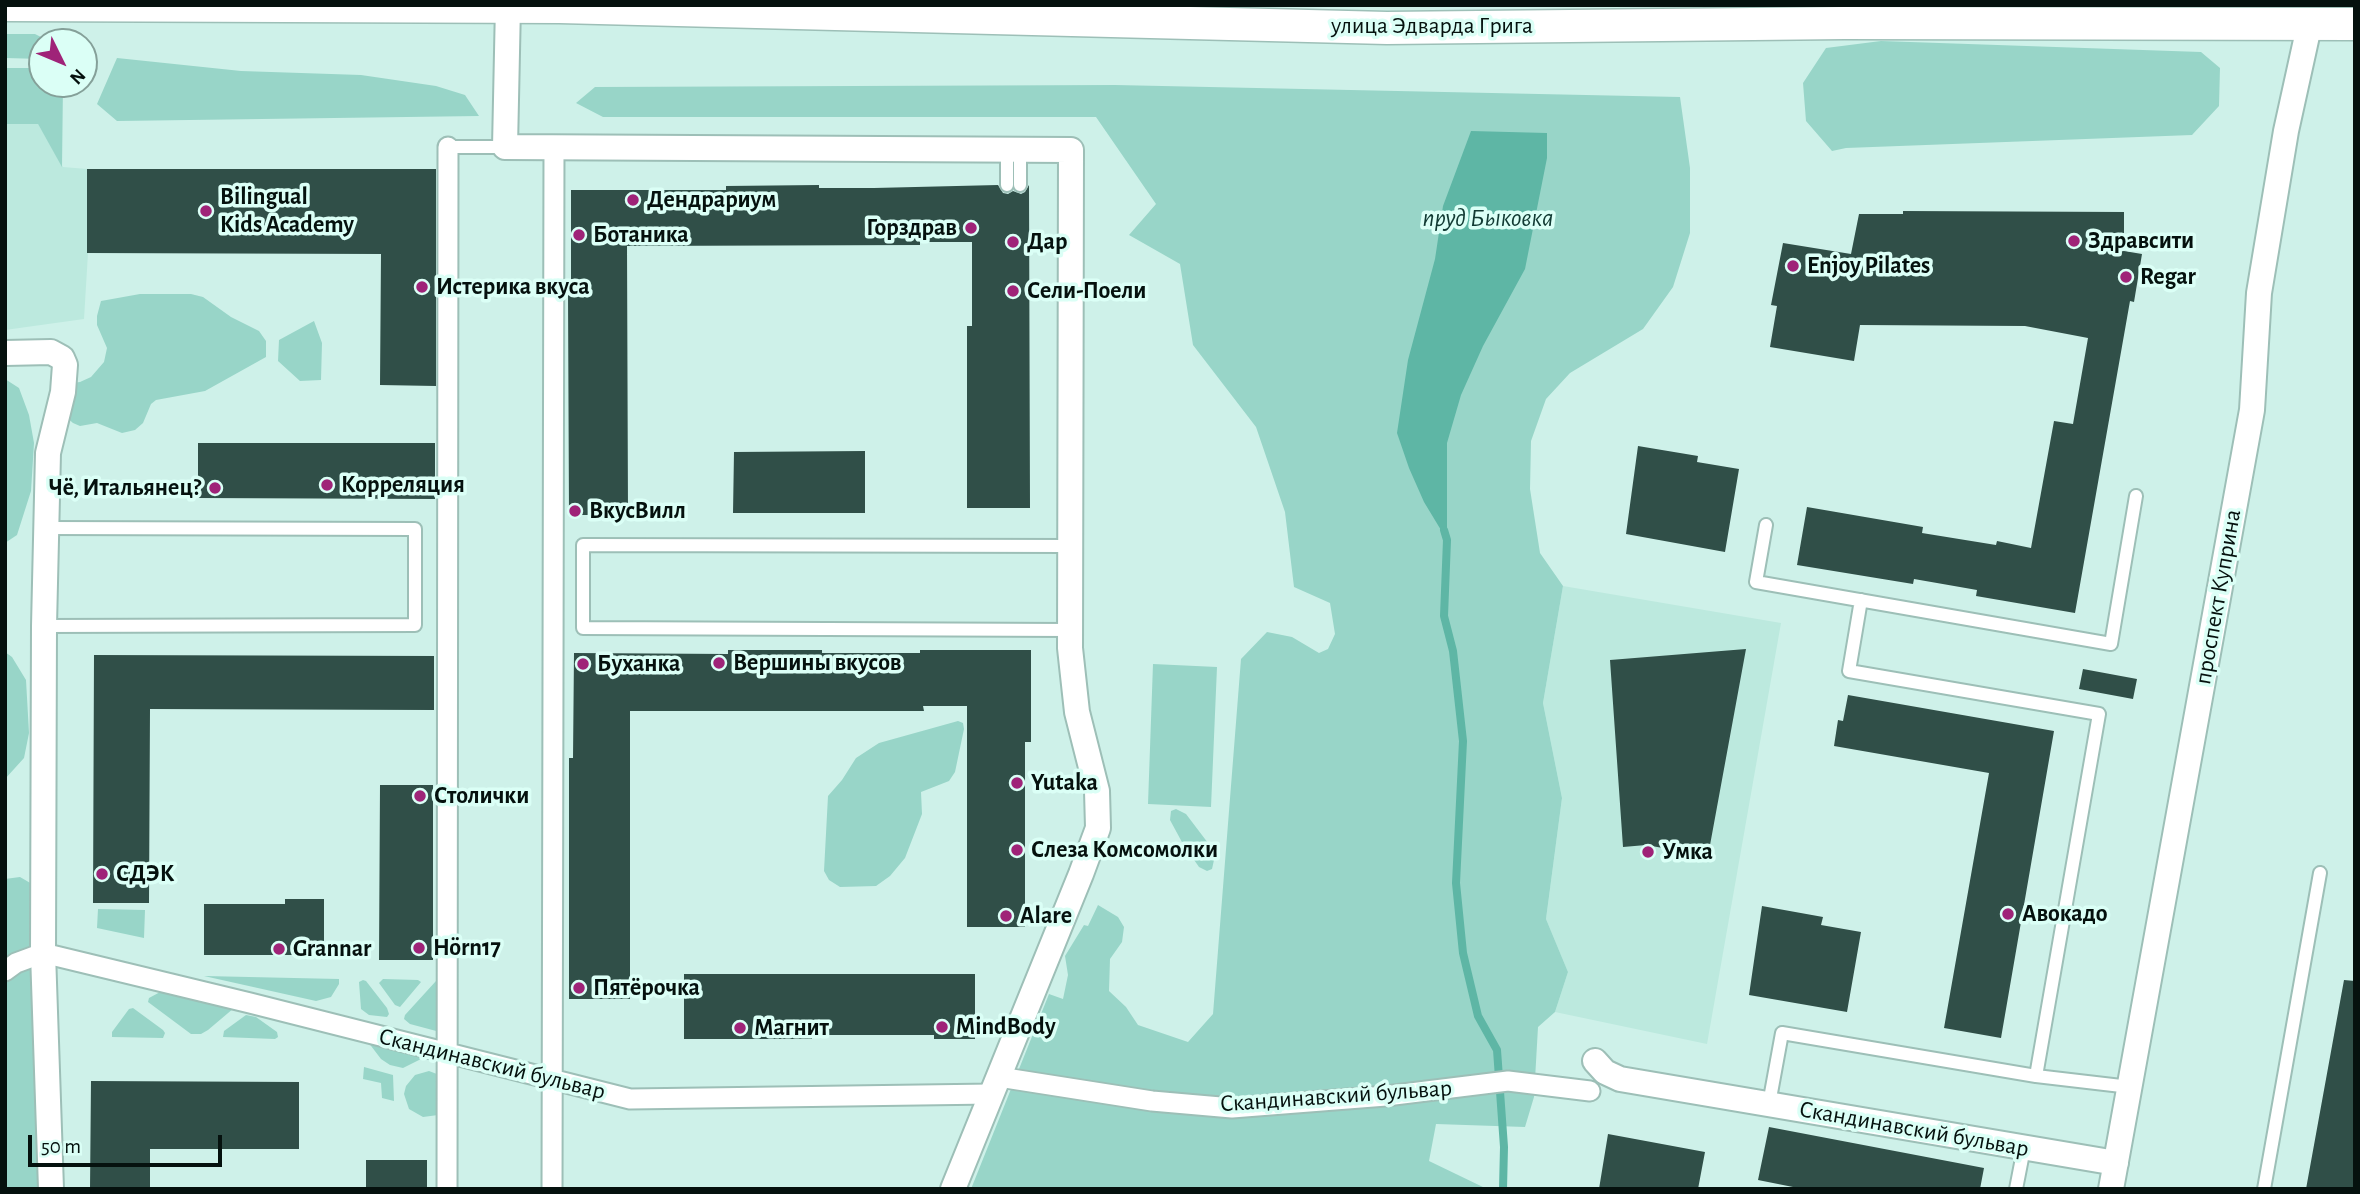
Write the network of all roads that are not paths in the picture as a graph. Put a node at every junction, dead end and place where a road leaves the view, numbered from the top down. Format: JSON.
{"nodes":[{"id":1,"x":5,"y":5,"type":"edge"},
{"id":2,"x":508,"y":7,"type":"edge"},
{"id":3,"x":914,"y":10,"type":"edge"},
{"id":4,"x":1844,"y":14,"type":"edge"},
{"id":5,"x":2312,"y":14,"type":"edge"},
{"id":6,"x":2355,"y":24,"type":"edge"},
{"id":7,"x":448,"y":147,"type":"joint"},
{"id":8,"x":505,"y":147,"type":"junction"},
{"id":9,"x":554,"y":147,"type":"junction"},
{"id":10,"x":1014,"y":149,"type":"junction"},
{"id":11,"x":1014,"y":185,"type":"dead end"},
{"id":12,"x":5,"y":353,"type":"edge"},
{"id":13,"x":2136,"y":496,"type":"dead end"},
{"id":14,"x":1766,"y":525,"type":"dead end"},
{"id":15,"x":47,"y":528,"type":"junction"},
{"id":16,"x":1069,"y":546,"type":"junction"},
{"id":17,"x":1861,"y":600,"type":"junction"},
{"id":18,"x":44,"y":626,"type":"junction"},
{"id":19,"x":1070,"y":630,"type":"junction"},
{"id":20,"x":2320,"y":873,"type":"dead end"},
{"id":21,"x":43,"y":953,"type":"junction"},
{"id":22,"x":5,"y":971,"type":"edge"},
{"id":23,"x":448,"y":1054,"type":"junction"},
{"id":24,"x":1595,"y":1061,"type":"dead end"},
{"id":25,"x":2036,"y":1076,"type":"junction"},
{"id":26,"x":552,"y":1080,"type":"junction"},
{"id":27,"x":995,"y":1085,"type":"junction"},
{"id":28,"x":2130,"y":1087,"type":"junction"},
{"id":29,"x":1590,"y":1091,"type":"dead end"},
{"id":30,"x":1769,"y":1104,"type":"junction"},
{"id":31,"x":2024,"y":1148,"type":"junction"},
{"id":32,"x":2116,"y":1163,"type":"junction"},
{"id":33,"x":51,"y":1189,"type":"edge"},
{"id":34,"x":447,"y":1189,"type":"edge"},
{"id":35,"x":552,"y":1189,"type":"edge"},
{"id":36,"x":953,"y":1189,"type":"edge"},
{"id":37,"x":2016,"y":1189,"type":"edge"},
{"id":38,"x":2111,"y":1189,"type":"edge"},
{"id":39,"x":2264,"y":1189,"type":"edge"}],
"edges":[{"from":1,"to":2,"type":"street","name":"улица Эдварда Грига"},
{"from":2,"to":3,"type":"street","name":"улица Эдварда Грига"},
{"from":2,"to":8,"type":"street"},
{"from":3,"to":4,"type":"street","name":"улица Эдварда Грига"},
{"from":4,"to":5,"type":"street","name":"улица Эдварда Грига"},
{"from":5,"to":6,"type":"street","name":"улица Эдварда Грига"},
{"from":5,"to":28,"type":"street","name":"проспект Куприна"},
{"from":7,"to":8,"type":"lane"},
{"from":7,"to":23,"type":"street"},
{"from":8,"to":9,"type":"street"},
{"from":9,"to":10,"type":"street"},
{"from":9,"to":26,"type":"street"},
{"from":10,"to":11,"type":"lane"},
{"from":10,"to":16,"type":"street"},
{"from":12,"to":15,"type":"street"},
{"from":13,"to":17,"type":"lane"},
{"from":14,"to":17,"type":"lane"},
{"from":15,"to":18,"type":"street"},
{"from":15,"to":18,"type":"lane"},
{"from":16,"to":19,"type":"street"},
{"from":16,"to":19,"type":"lane"},
{"from":17,"to":25,"type":"lane"},
{"from":18,"to":21,"type":"street"},
{"from":19,"to":27,"type":"street"},
{"from":20,"to":39,"type":"lane"},
{"from":21,"to":22,"type":"street"},
{"from":21,"to":23,"type":"street","name":"Скандинавский бульвар"},
{"from":21,"to":33,"type":"street"},
{"from":23,"to":26,"type":"street","name":"Скандинавский бульвар"},
{"from":23,"to":34,"type":"street"},
{"from":24,"to":30,"type":"street","name":"Скандинавский бульвар"},
{"from":25,"to":28,"type":"lane"},
{"from":25,"to":30,"type":"lane"},
{"from":26,"to":27,"type":"street","name":"Скандинавский бульвар"},
{"from":26,"to":35,"type":"street"},
{"from":27,"to":29,"type":"street","name":"Скандинавский бульвар"},
{"from":27,"to":36,"type":"street"},
{"from":28,"to":32,"type":"street","name":"проспект Куприна"},
{"from":30,"to":31,"type":"street","name":"Скандинавский бульвар"},
{"from":31,"to":32,"type":"street","name":"Скандинавский бульвар"},
{"from":31,"to":37,"type":"lane"},
{"from":32,"to":38,"type":"street","name":"проспект Куприна"}]}
